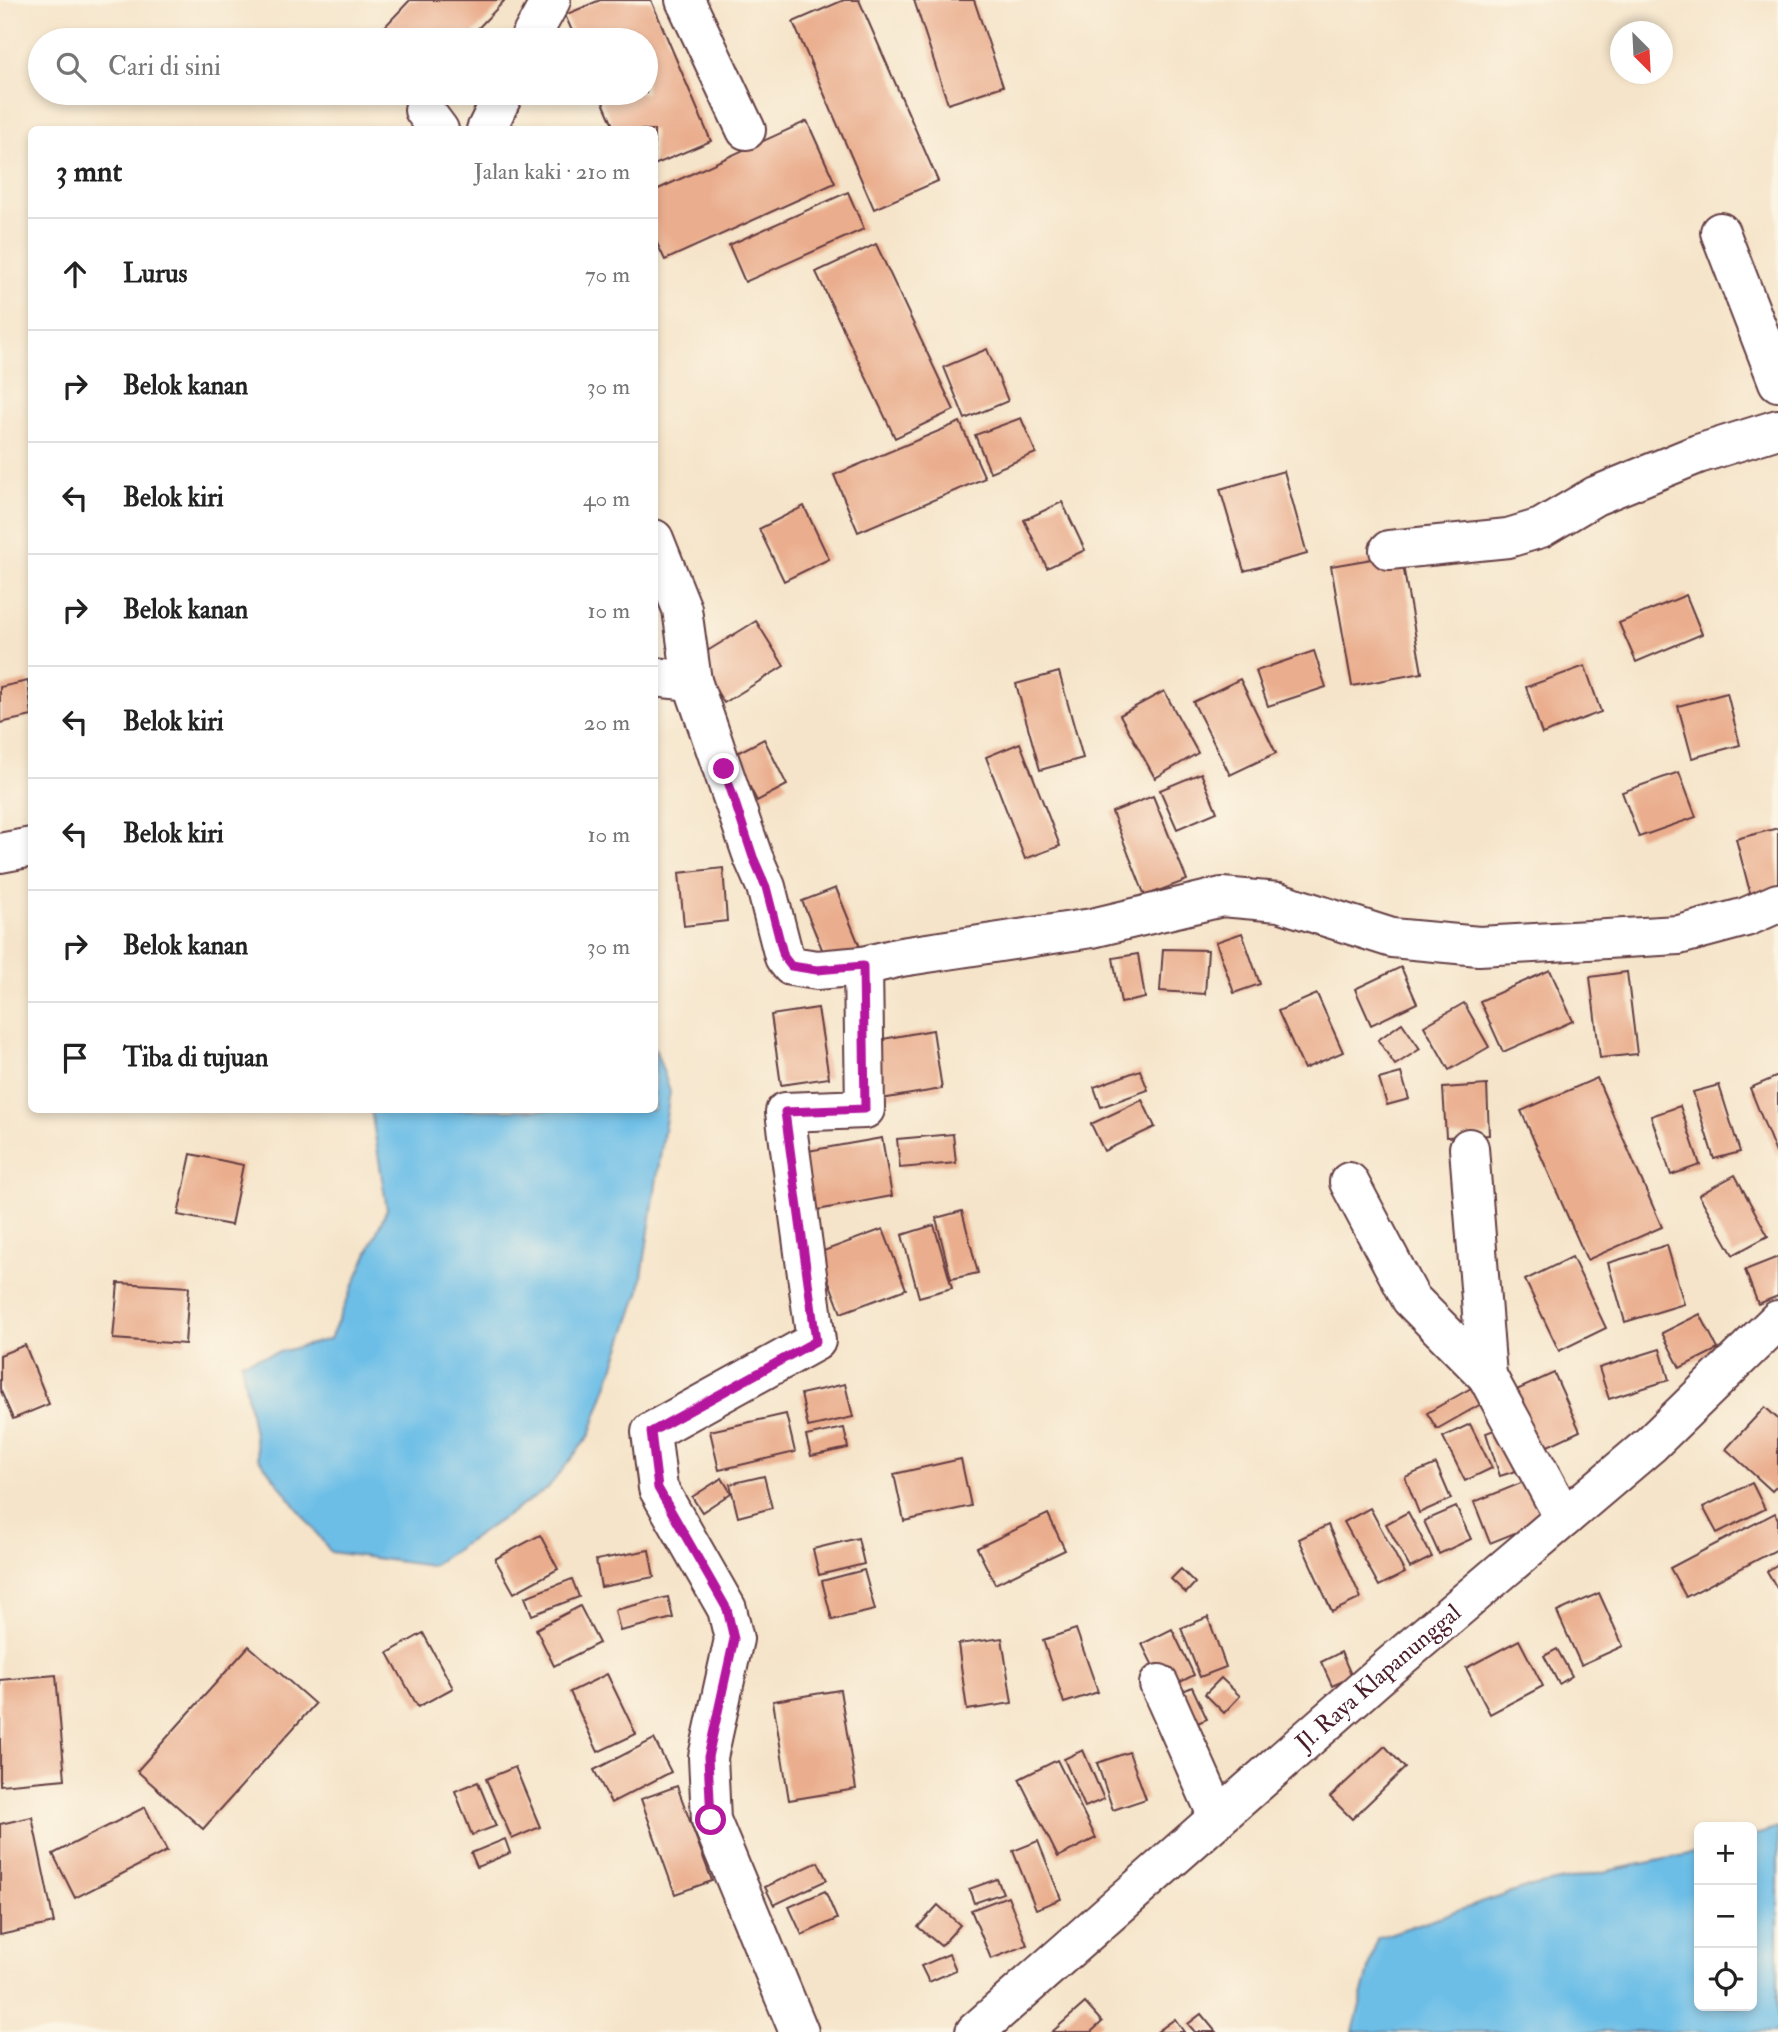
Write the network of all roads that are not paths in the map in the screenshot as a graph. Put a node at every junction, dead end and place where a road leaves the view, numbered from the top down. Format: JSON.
{"nodes":[{"id":1,"x":551,"y":0,"type":"edge"},
{"id":2,"x":685,"y":0,"type":"edge"},
{"id":3,"x":536,"y":28,"type":"edge"},
{"id":4,"x":498,"y":105,"type":"edge"},
{"id":5,"x":488,"y":126,"type":"edge"},
{"id":6,"x":746,"y":130,"type":"dead end"},
{"id":7,"x":1720,"y":232,"type":"dead end"},
{"id":8,"x":1778,"y":382,"type":"edge"},
{"id":9,"x":1778,"y":429,"type":"edge"},
{"id":10,"x":658,"y":549,"type":"edge"},
{"id":11,"x":1389,"y":550,"type":"dead end"},
{"id":12,"x":658,"y":677,"type":"edge"},
{"id":13,"x":692,"y":681,"type":"junction"},
{"id":14,"x":28,"y":847,"type":"edge"},
{"id":15,"x":0,"y":853,"type":"edge"},
{"id":16,"x":1778,"y":903,"type":"edge"},
{"id":17,"x":863,"y":966,"type":"junction"},
{"id":18,"x":1469,"y":1148,"type":"dead end"},
{"id":19,"x":1349,"y":1182,"type":"dead end"},
{"id":20,"x":1778,"y":1320,"type":"edge"},
{"id":21,"x":1487,"y":1376,"type":"junction"},
{"id":22,"x":1564,"y":1518,"type":"junction"},
{"id":23,"x":1159,"y":1684,"type":"dead end"},
{"id":24,"x":1218,"y":1817,"type":"junction"},
{"id":25,"x":799,"y":2032,"type":"edge"},
{"id":26,"x":975,"y":2032,"type":"edge"}],
"edges":[{"from":1,"to":3,"type":"street"},
{"from":2,"to":6,"type":"street"},
{"from":4,"to":5,"type":"street"},
{"from":7,"to":8,"type":"street"},
{"from":9,"to":11,"type":"street"},
{"from":10,"to":13,"type":"street"},
{"from":12,"to":13,"type":"street"},
{"from":13,"to":17,"type":"street"},
{"from":14,"to":15,"type":"street"},
{"from":16,"to":17,"type":"street"},
{"from":17,"to":25,"type":"street"},
{"from":18,"to":21,"type":"street"},
{"from":19,"to":21,"type":"street"},
{"from":20,"to":22,"type":"street","name":"Jl. Raya Klapanunggal"},
{"from":21,"to":22,"type":"street"},
{"from":22,"to":24,"type":"street","name":"Jl. Raya Klapanunggal"},
{"from":23,"to":24,"type":"street"},
{"from":24,"to":26,"type":"street","name":"Jl. Raya Klapanunggal"}]}
